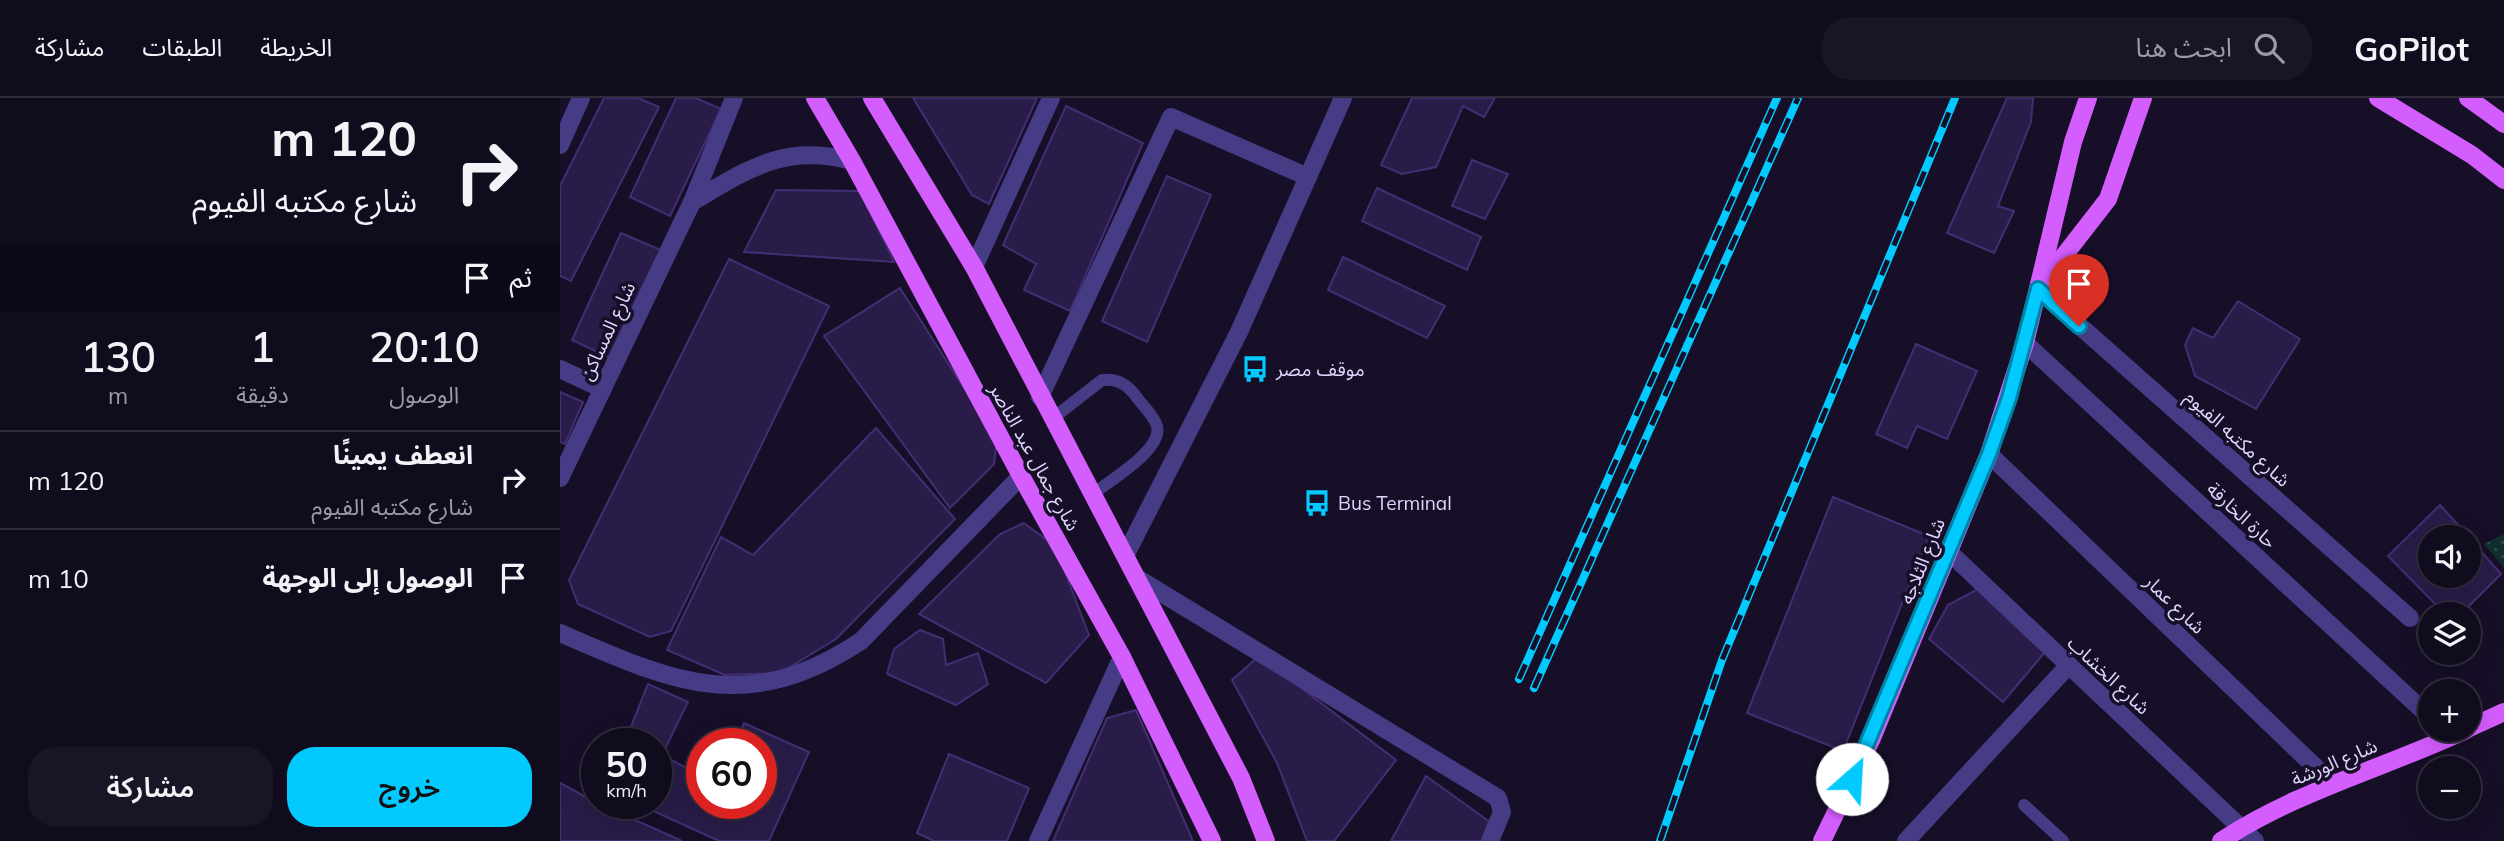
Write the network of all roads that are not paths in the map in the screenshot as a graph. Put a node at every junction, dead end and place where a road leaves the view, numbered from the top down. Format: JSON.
{"nodes":[{"id":1,"x":581,"y":98,"type":"edge"},
{"id":2,"x":734,"y":98,"type":"edge"},
{"id":3,"x":815,"y":98,"type":"edge"},
{"id":4,"x":872,"y":98,"type":"edge"},
{"id":5,"x":1051,"y":98,"type":"edge"},
{"id":6,"x":1343,"y":98,"type":"edge"},
{"id":7,"x":2088,"y":98,"type":"edge"},
{"id":8,"x":2143,"y":98,"type":"edge"},
{"id":9,"x":2378,"y":98,"type":"edge"},
{"id":10,"x":2468,"y":98,"type":"edge"},
{"id":11,"x":2504,"y":124,"type":"edge"},
{"id":12,"x":560,"y":145,"type":"edge"},
{"id":13,"x":852,"y":161,"type":"junction"},
{"id":14,"x":1308,"y":177,"type":"junction"},
{"id":15,"x":2504,"y":180,"type":"edge"},
{"id":16,"x":692,"y":202,"type":"junction"},
{"id":17,"x":974,"y":267,"type":"junction"},
{"id":18,"x":2038,"y":289,"type":"junction"},
{"id":19,"x":2025,"y":343,"type":"junction"},
{"id":20,"x":560,"y":369,"type":"edge"},
{"id":21,"x":603,"y":389,"type":"junction"},
{"id":22,"x":1040,"y":397,"type":"junction"},
{"id":23,"x":1052,"y":419,"type":"junction"},
{"id":24,"x":1989,"y":454,"type":"junction"},
{"id":25,"x":1021,"y":476,"type":"junction"},
{"id":26,"x":560,"y":478,"type":"edge"},
{"id":27,"x":1093,"y":494,"type":"junction"},
{"id":28,"x":1949,"y":552,"type":"junction"},
{"id":29,"x":1126,"y":554,"type":"junction"},
{"id":30,"x":1137,"y":578,"type":"junction"},
{"id":31,"x":2410,"y":618,"type":"dead end"},
{"id":32,"x":560,"y":633,"type":"edge"},
{"id":33,"x":1122,"y":657,"type":"junction"},
{"id":34,"x":2068,"y":666,"type":"junction"},
{"id":35,"x":2418,"y":706,"type":"edge"},
{"id":36,"x":2502,"y":716,"type":"edge"},
{"id":37,"x":2481,"y":723,"type":"edge"},
{"id":38,"x":2431,"y":742,"type":"edge"},
{"id":39,"x":2333,"y":784,"type":"junction"},
{"id":40,"x":2024,"y":805,"type":"dead end"},
{"id":41,"x":2243,"y":826,"type":"junction"},
{"id":42,"x":1038,"y":841,"type":"edge"},
{"id":43,"x":1212,"y":841,"type":"edge"},
{"id":44,"x":1266,"y":841,"type":"edge"},
{"id":45,"x":1490,"y":841,"type":"edge"},
{"id":46,"x":1822,"y":841,"type":"edge"},
{"id":47,"x":1906,"y":841,"type":"edge"},
{"id":48,"x":2063,"y":841,"type":"edge"},
{"id":49,"x":2221,"y":841,"type":"edge"},
{"id":50,"x":2255,"y":841,"type":"edge"}],
"edges":[{"from":1,"to":12,"type":"street"},
{"from":2,"to":16,"type":"street","name":"شارع المساكن"},
{"from":3,"to":13,"type":"main road","name":"شارع جمال عبد الناصر"},
{"from":4,"to":17,"type":"main road","name":"شارع جمال عبد الناصر"},
{"from":5,"to":17,"type":"street"},
{"from":6,"to":14,"type":"street"},
{"from":7,"to":18,"type":"main road","name":"شارع الثلاجه"},
{"from":8,"to":18,"type":"main road","name":"شارع الثلاجه"},
{"from":9,"to":15,"type":"main road"},
{"from":10,"to":11,"type":"main road"},
{"from":13,"to":16,"type":"street"},
{"from":13,"to":25,"type":"main road","name":"شارع جمال عبد الناصر"},
{"from":14,"to":22,"type":"street"},
{"from":14,"to":29,"type":"street"},
{"from":16,"to":21,"type":"street","name":"شارع المساكن"},
{"from":17,"to":22,"type":"main road","name":"شارع جمال عبد الناصر"},
{"from":18,"to":19,"type":"main road","name":"شارع الثلاجه"},
{"from":18,"to":31,"type":"street","name":"شارع مكتبه الفيوم"},
{"from":19,"to":24,"type":"main road","name":"شارع الثلاجه"},
{"from":19,"to":35,"type":"street","name":"حارة الخارقة"},
{"from":20,"to":21,"type":"street"},
{"from":21,"to":26,"type":"street","name":"شارع المساكن"},
{"from":22,"to":23,"type":"main road","name":"شارع جمال عبد الناصر"},
{"from":23,"to":27,"type":"main road","name":"شارع جمال عبد الناصر"},
{"from":23,"to":27,"type":"lane"},
{"from":24,"to":28,"type":"main road","name":"شارع الثلاجه"},
{"from":24,"to":39,"type":"street","name":"شارع عمار"},
{"from":25,"to":32,"type":"street"},
{"from":25,"to":33,"type":"main road","name":"شارع جمال عبد الناصر"},
{"from":27,"to":29,"type":"main road","name":"شارع جمال عبد الناصر"},
{"from":28,"to":34,"type":"street","name":"شارع الخشاب"},
{"from":28,"to":46,"type":"main road","name":"شارع الثلاجه"},
{"from":29,"to":30,"type":"main road","name":"شارع جمال عبد الناصر"},
{"from":30,"to":44,"type":"main road","name":"شارع جمال عبد الناصر"},
{"from":30,"to":45,"type":"street"},
{"from":33,"to":42,"type":"street"},
{"from":33,"to":43,"type":"main road","name":"شارع جمال عبد الناصر"},
{"from":34,"to":41,"type":"street","name":"شارع الخشاب"},
{"from":34,"to":47,"type":"street"},
{"from":36,"to":37,"type":"main road","name":"شارع الورشة"},
{"from":38,"to":39,"type":"main road","name":"شارع الورشة"},
{"from":39,"to":41,"type":"main road","name":"شارع الورشة"},
{"from":40,"to":48,"type":"lane"},
{"from":41,"to":49,"type":"main road","name":"شارع الورشة"},
{"from":41,"to":50,"type":"street","name":"شارع الخشاب"}]}
